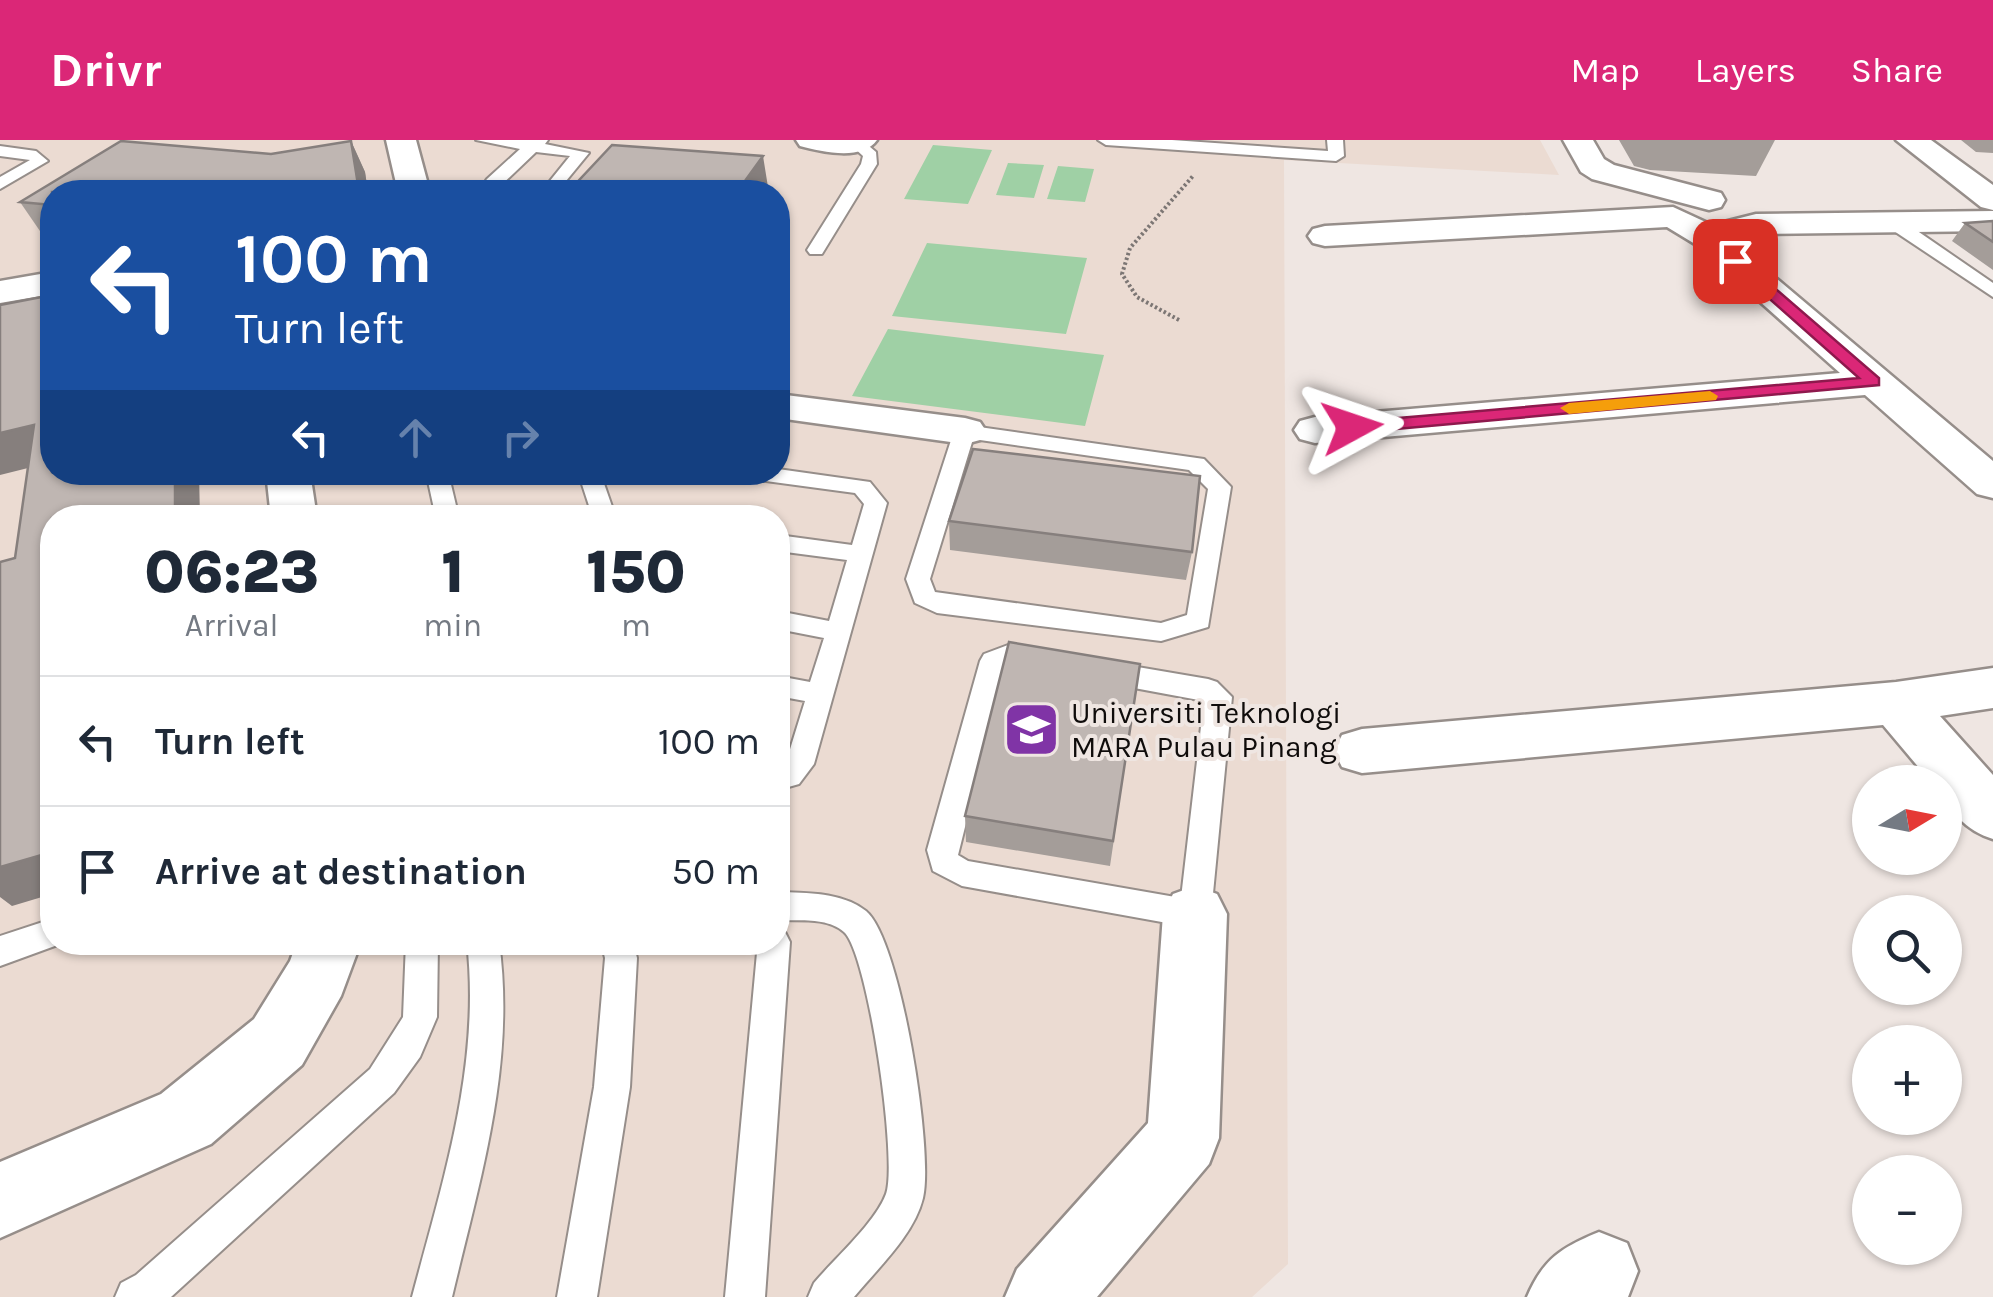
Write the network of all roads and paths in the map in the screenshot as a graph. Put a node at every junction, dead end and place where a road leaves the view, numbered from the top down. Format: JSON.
{"nodes":[{"id":1,"x":401,"y":140,"type":"edge"},
{"id":2,"x":484,"y":140,"type":"edge"},
{"id":3,"x":812,"y":140,"type":"edge"},
{"id":4,"x":1106,"y":140,"type":"edge"},
{"id":5,"x":1336,"y":140,"type":"edge"},
{"id":6,"x":1578,"y":140,"type":"edge"},
{"id":7,"x":1911,"y":140,"type":"edge"},
{"id":8,"x":538,"y":142,"type":"edge"},
{"id":9,"x":860,"y":142,"type":"edge"},
{"id":10,"x":1184,"y":147,"type":"junction"},
{"id":11,"x":0,"y":151,"type":"edge"},
{"id":12,"x":411,"y":180,"type":"edge"},
{"id":13,"x":495,"y":180,"type":"edge"},
{"id":14,"x":559,"y":180,"type":"edge"},
{"id":15,"x":0,"y":184,"type":"edge"},
{"id":16,"x":1986,"y":190,"type":"edge"},
{"id":17,"x":1993,"y":221,"type":"edge"},
{"id":18,"x":1894,"y":223,"type":"junction"},
{"id":19,"x":1756,"y":224,"type":"junction"},
{"id":20,"x":1325,"y":236,"type":"dead end"},
{"id":21,"x":1707,"y":237,"type":"junction"},
{"id":22,"x":816,"y":250,"type":"dead end"},
{"id":23,"x":40,"y":284,"type":"edge"},
{"id":24,"x":1993,"y":291,"type":"edge"},
{"id":25,"x":0,"y":292,"type":"edge"},
{"id":26,"x":1179,"y":320,"type":"dead end"},
{"id":27,"x":1873,"y":382,"type":"junction"},
{"id":28,"x":790,"y":408,"type":"edge"},
{"id":29,"x":1315,"y":430,"type":"dead end"},
{"id":30,"x":965,"y":431,"type":"junction"},
{"id":31,"x":790,"y":478,"type":"edge"},
{"id":32,"x":1993,"y":484,"type":"edge"},
{"id":33,"x":790,"y":545,"type":"edge"},
{"id":34,"x":861,"y":554,"type":"junction"},
{"id":35,"x":790,"y":622,"type":"edge"},
{"id":36,"x":838,"y":632,"type":"junction"},
{"id":37,"x":790,"y":688,"type":"edge"},
{"id":38,"x":1993,"y":688,"type":"edge"},
{"id":39,"x":820,"y":694,"type":"junction"},
{"id":40,"x":1896,"y":703,"type":"junction"},
{"id":41,"x":1362,"y":751,"type":"dead end"},
{"id":42,"x":790,"y":776,"type":"edge"},
{"id":43,"x":1993,"y":815,"type":"edge"},
{"id":44,"x":790,"y":907,"type":"edge"},
{"id":45,"x":1194,"y":914,"type":"junction"},
{"id":46,"x":40,"y":937,"type":"edge"},
{"id":47,"x":0,"y":951,"type":"edge"},
{"id":48,"x":324,"y":955,"type":"edge"},
{"id":49,"x":422,"y":955,"type":"edge"},
{"id":50,"x":484,"y":955,"type":"edge"},
{"id":51,"x":620,"y":955,"type":"edge"},
{"id":52,"x":773,"y":955,"type":"edge"},
{"id":53,"x":0,"y":1200,"type":"edge"},
{"id":54,"x":136,"y":1297,"type":"edge"},
{"id":55,"x":432,"y":1297,"type":"edge"},
{"id":56,"x":577,"y":1297,"type":"edge"},
{"id":57,"x":745,"y":1297,"type":"edge"},
{"id":58,"x":828,"y":1297,"type":"edge"},
{"id":59,"x":1045,"y":1297,"type":"edge"}],
"edges":[{"from":1,"to":12,"type":"street"},
{"from":2,"to":8,"type":"lane"},
{"from":3,"to":9,"type":"street"},
{"from":4,"to":10,"type":"lane"},
{"from":5,"to":10,"type":"lane"},
{"from":6,"to":19,"type":"street"},
{"from":7,"to":16,"type":"street"},
{"from":8,"to":13,"type":"lane"},
{"from":8,"to":14,"type":"lane"},
{"from":9,"to":22,"type":"lane"},
{"from":10,"to":26,"type":"path"},
{"from":11,"to":15,"type":"lane"},
{"from":17,"to":18,"type":"street"},
{"from":18,"to":19,"type":"street"},
{"from":18,"to":24,"type":"lane"},
{"from":19,"to":21,"type":"street"},
{"from":20,"to":21,"type":"street"},
{"from":21,"to":27,"type":"street"},
{"from":23,"to":25,"type":"street"},
{"from":27,"to":29,"type":"street"},
{"from":27,"to":32,"type":"street"},
{"from":28,"to":30,"type":"street"},
{"from":30,"to":30,"type":"lane"},
{"from":31,"to":34,"type":"lane"},
{"from":33,"to":34,"type":"lane"},
{"from":34,"to":36,"type":"lane"},
{"from":35,"to":36,"type":"lane"},
{"from":36,"to":39,"type":"lane"},
{"from":37,"to":39,"type":"lane"},
{"from":38,"to":40,"type":"street"},
{"from":39,"to":42,"type":"lane"},
{"from":40,"to":41,"type":"street"},
{"from":40,"to":43,"type":"street"},
{"from":44,"to":58,"type":"lane"},
{"from":45,"to":45,"type":"lane"},
{"from":45,"to":59,"type":"street"},
{"from":46,"to":47,"type":"lane"},
{"from":48,"to":53,"type":"street"},
{"from":49,"to":54,"type":"lane"},
{"from":50,"to":55,"type":"lane"},
{"from":51,"to":56,"type":"lane"},
{"from":52,"to":57,"type":"lane"}]}
